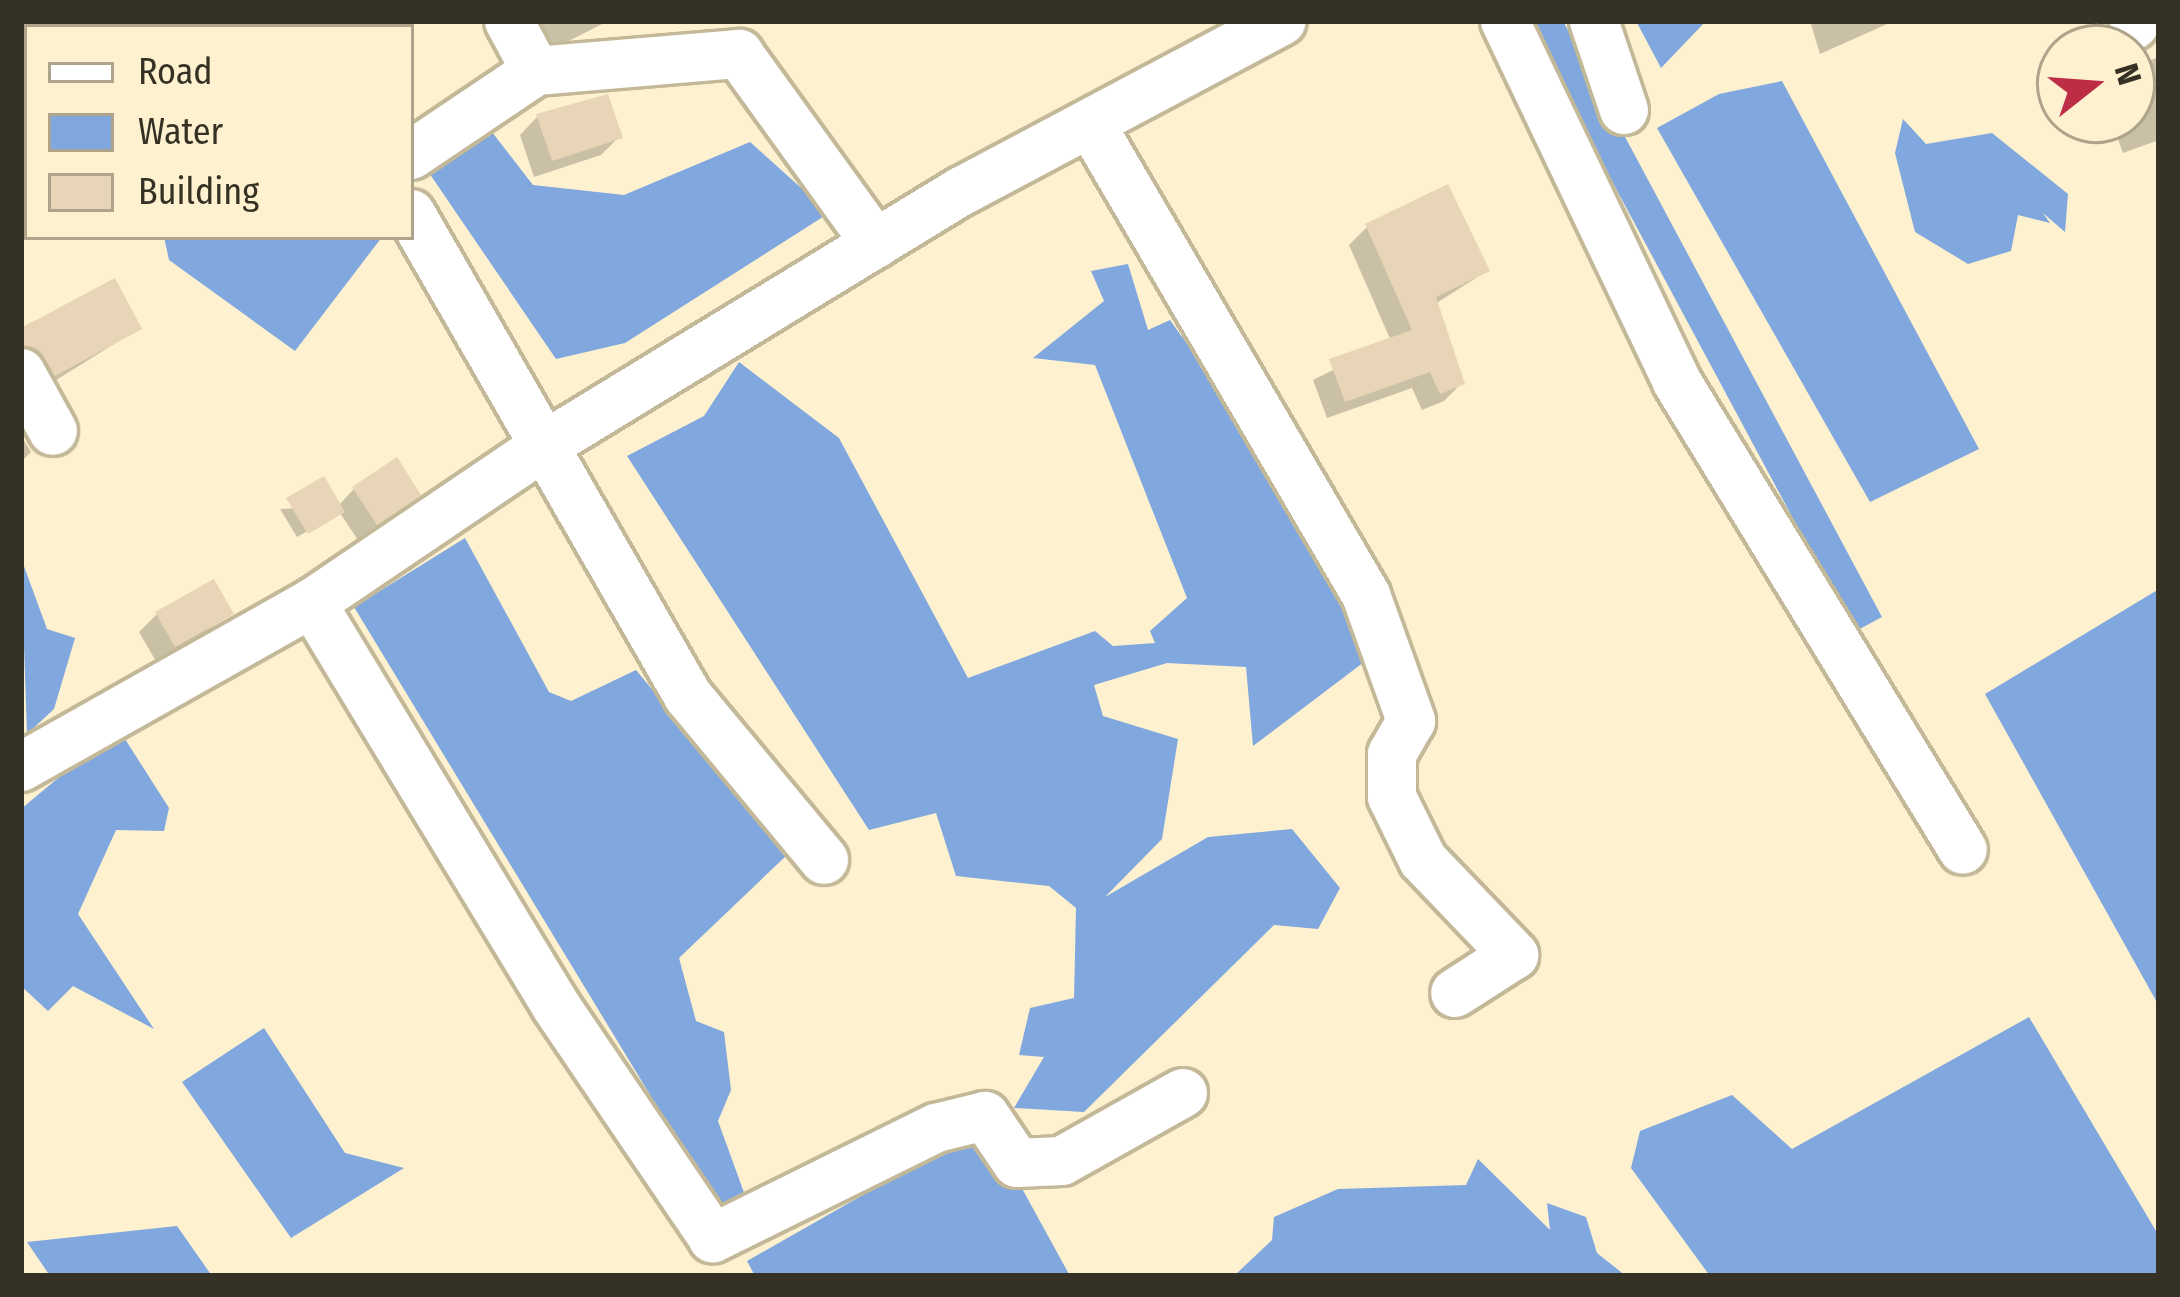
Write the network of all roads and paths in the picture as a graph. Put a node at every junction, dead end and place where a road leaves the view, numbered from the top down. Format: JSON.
{"nodes":[{"id":1,"x":509,"y":21,"type":"edge"},
{"id":2,"x":1282,"y":21,"type":"edge"},
{"id":3,"x":1505,"y":21,"type":"edge"},
{"id":4,"x":1594,"y":21,"type":"edge"},
{"id":5,"x":536,"y":71,"type":"junction"},
{"id":6,"x":1624,"y":110,"type":"dead end"},
{"id":7,"x":1093,"y":128,"type":"junction"},
{"id":8,"x":414,"y":153,"type":"edge"},
{"id":9,"x":414,"y":219,"type":"edge"},
{"id":10,"x":876,"y":244,"type":"junction"},
{"id":11,"x":21,"y":373,"type":"edge"},
{"id":12,"x":53,"y":431,"type":"dead end"},
{"id":13,"x":547,"y":444,"type":"junction"},
{"id":14,"x":312,"y":603,"type":"junction"},
{"id":15,"x":21,"y":766,"type":"edge"},
{"id":16,"x":1963,"y":850,"type":"dead end"},
{"id":17,"x":824,"y":860,"type":"dead end"},
{"id":18,"x":1455,"y":993,"type":"dead end"},
{"id":19,"x":1183,"y":1093,"type":"dead end"}],
"edges":[{"from":1,"to":5,"type":"street"},
{"from":2,"to":7,"type":"street"},
{"from":3,"to":16,"type":"street"},
{"from":4,"to":6,"type":"street"},
{"from":5,"to":8,"type":"street"},
{"from":5,"to":10,"type":"street"},
{"from":7,"to":10,"type":"street"},
{"from":7,"to":18,"type":"street"},
{"from":9,"to":13,"type":"street"},
{"from":10,"to":13,"type":"street"},
{"from":11,"to":12,"type":"street"},
{"from":13,"to":14,"type":"street"},
{"from":13,"to":17,"type":"street"},
{"from":14,"to":15,"type":"street"},
{"from":14,"to":19,"type":"street"}]}
